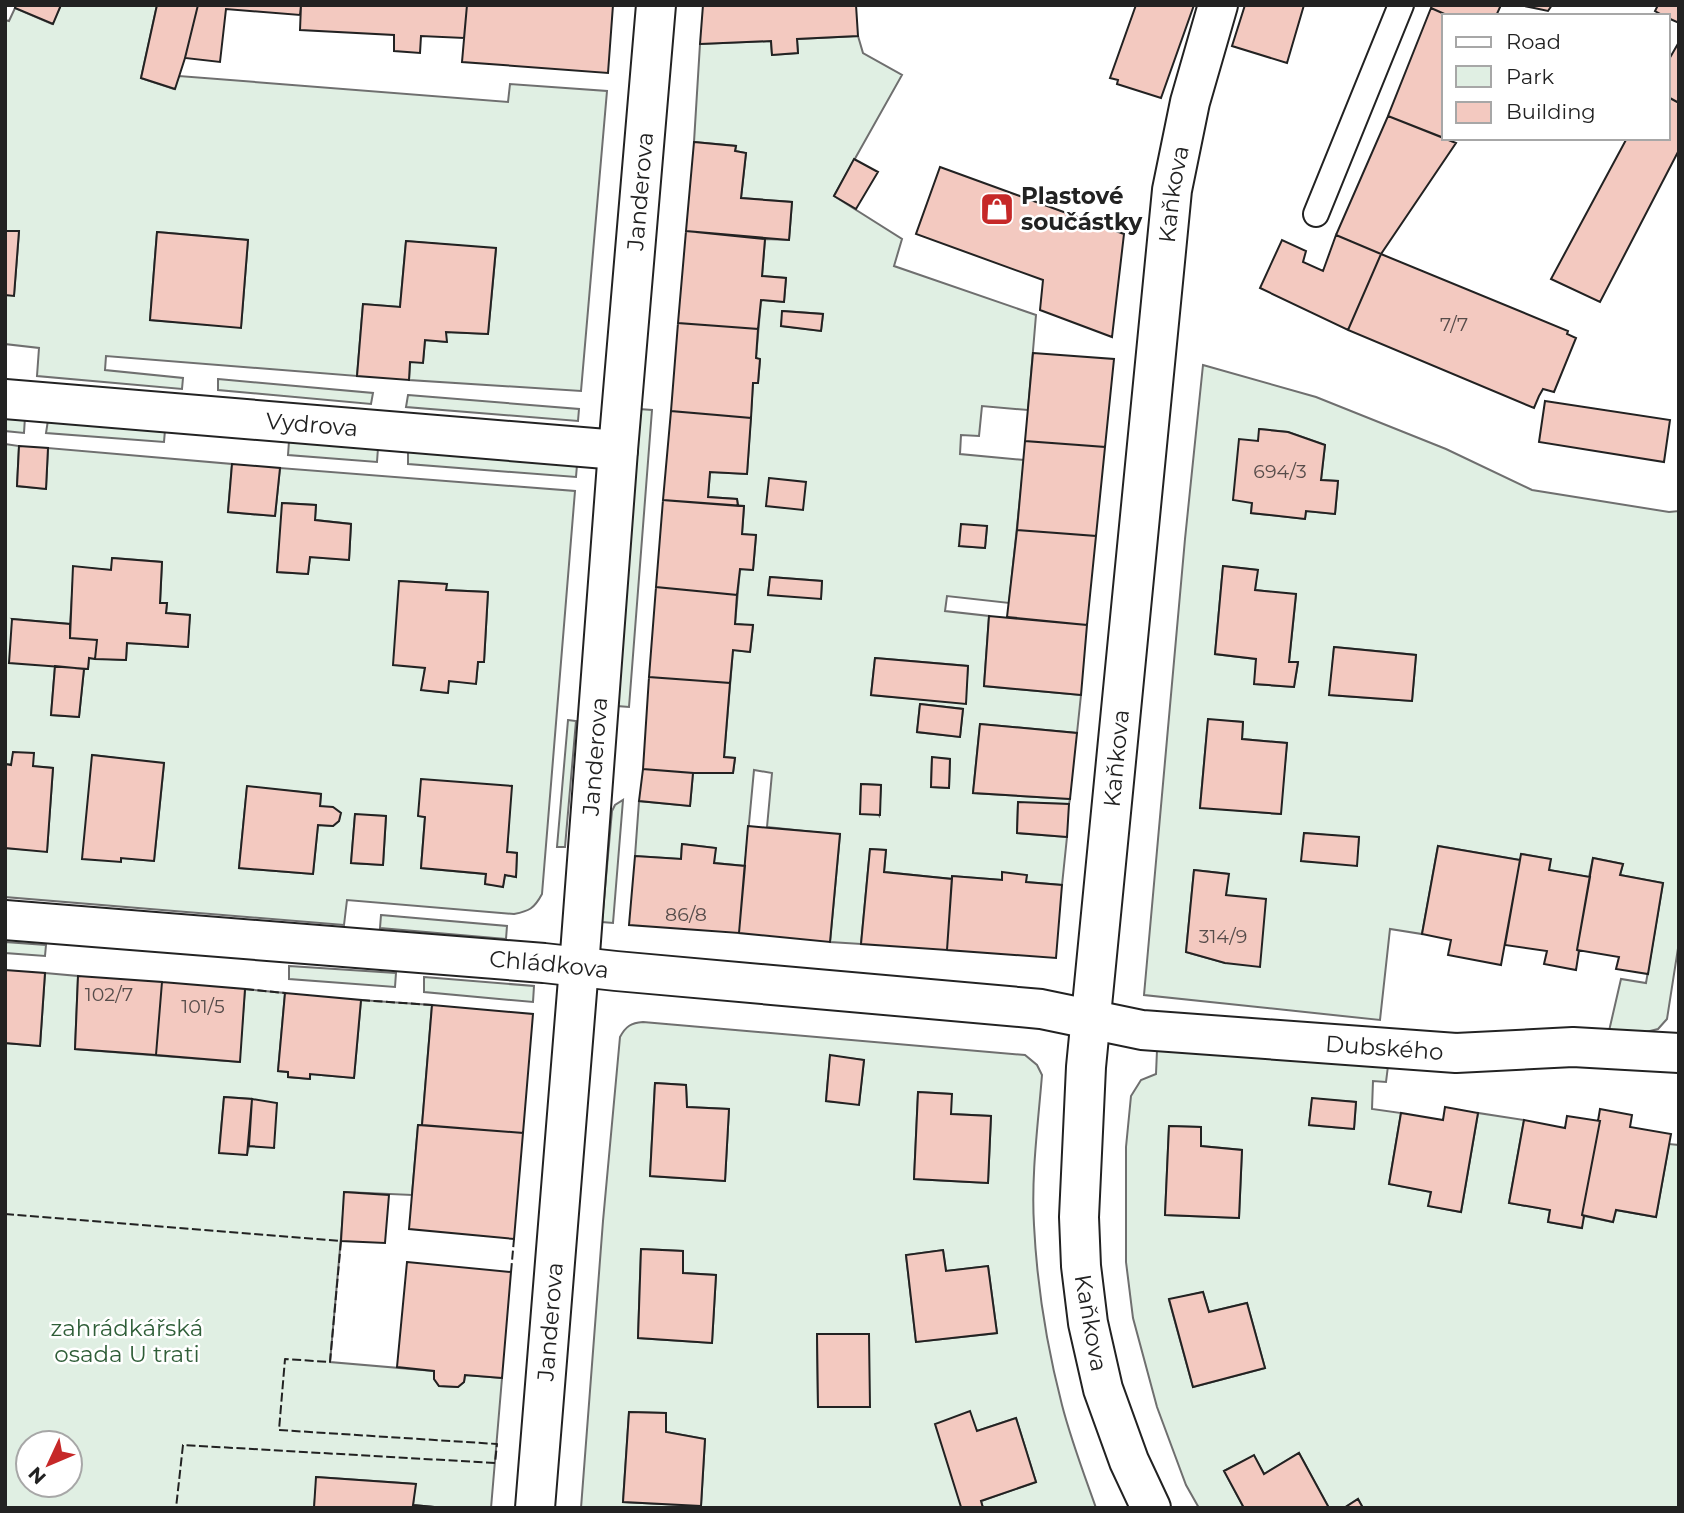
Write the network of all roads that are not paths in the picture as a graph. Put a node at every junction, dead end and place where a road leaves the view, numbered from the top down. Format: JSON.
{"nodes":[{"id":1,"x":656,"y":5,"type":"edge"},
{"id":2,"x":1218,"y":5,"type":"edge"},
{"id":3,"x":1401,"y":5,"type":"edge"},
{"id":4,"x":1316,"y":215,"type":"dead end"},
{"id":5,"x":5,"y":399,"type":"edge"},
{"id":6,"x":618,"y":450,"type":"junction"},
{"id":7,"x":5,"y":920,"type":"edge"},
{"id":8,"x":579,"y":967,"type":"junction"},
{"id":9,"x":1092,"y":1019,"type":"junction"},
{"id":10,"x":1679,"y":1053,"type":"edge"},
{"id":11,"x":535,"y":1508,"type":"edge"},
{"id":12,"x":1151,"y":1508,"type":"edge"}],
"edges":[{"from":1,"to":6,"type":"street","name":"Janderova"},
{"from":2,"to":9,"type":"street","name":"Kaňkova"},
{"from":3,"to":4,"type":"lane"},
{"from":5,"to":6,"type":"street","name":"Vydrova"},
{"from":6,"to":8,"type":"street","name":"Janderova"},
{"from":7,"to":8,"type":"street","name":"Chládkova"},
{"from":8,"to":9,"type":"street","name":"Chládkova"},
{"from":8,"to":11,"type":"street","name":"Janderova"},
{"from":9,"to":10,"type":"street","name":"Dubského"},
{"from":9,"to":12,"type":"street","name":"Kaňkova"}]}
